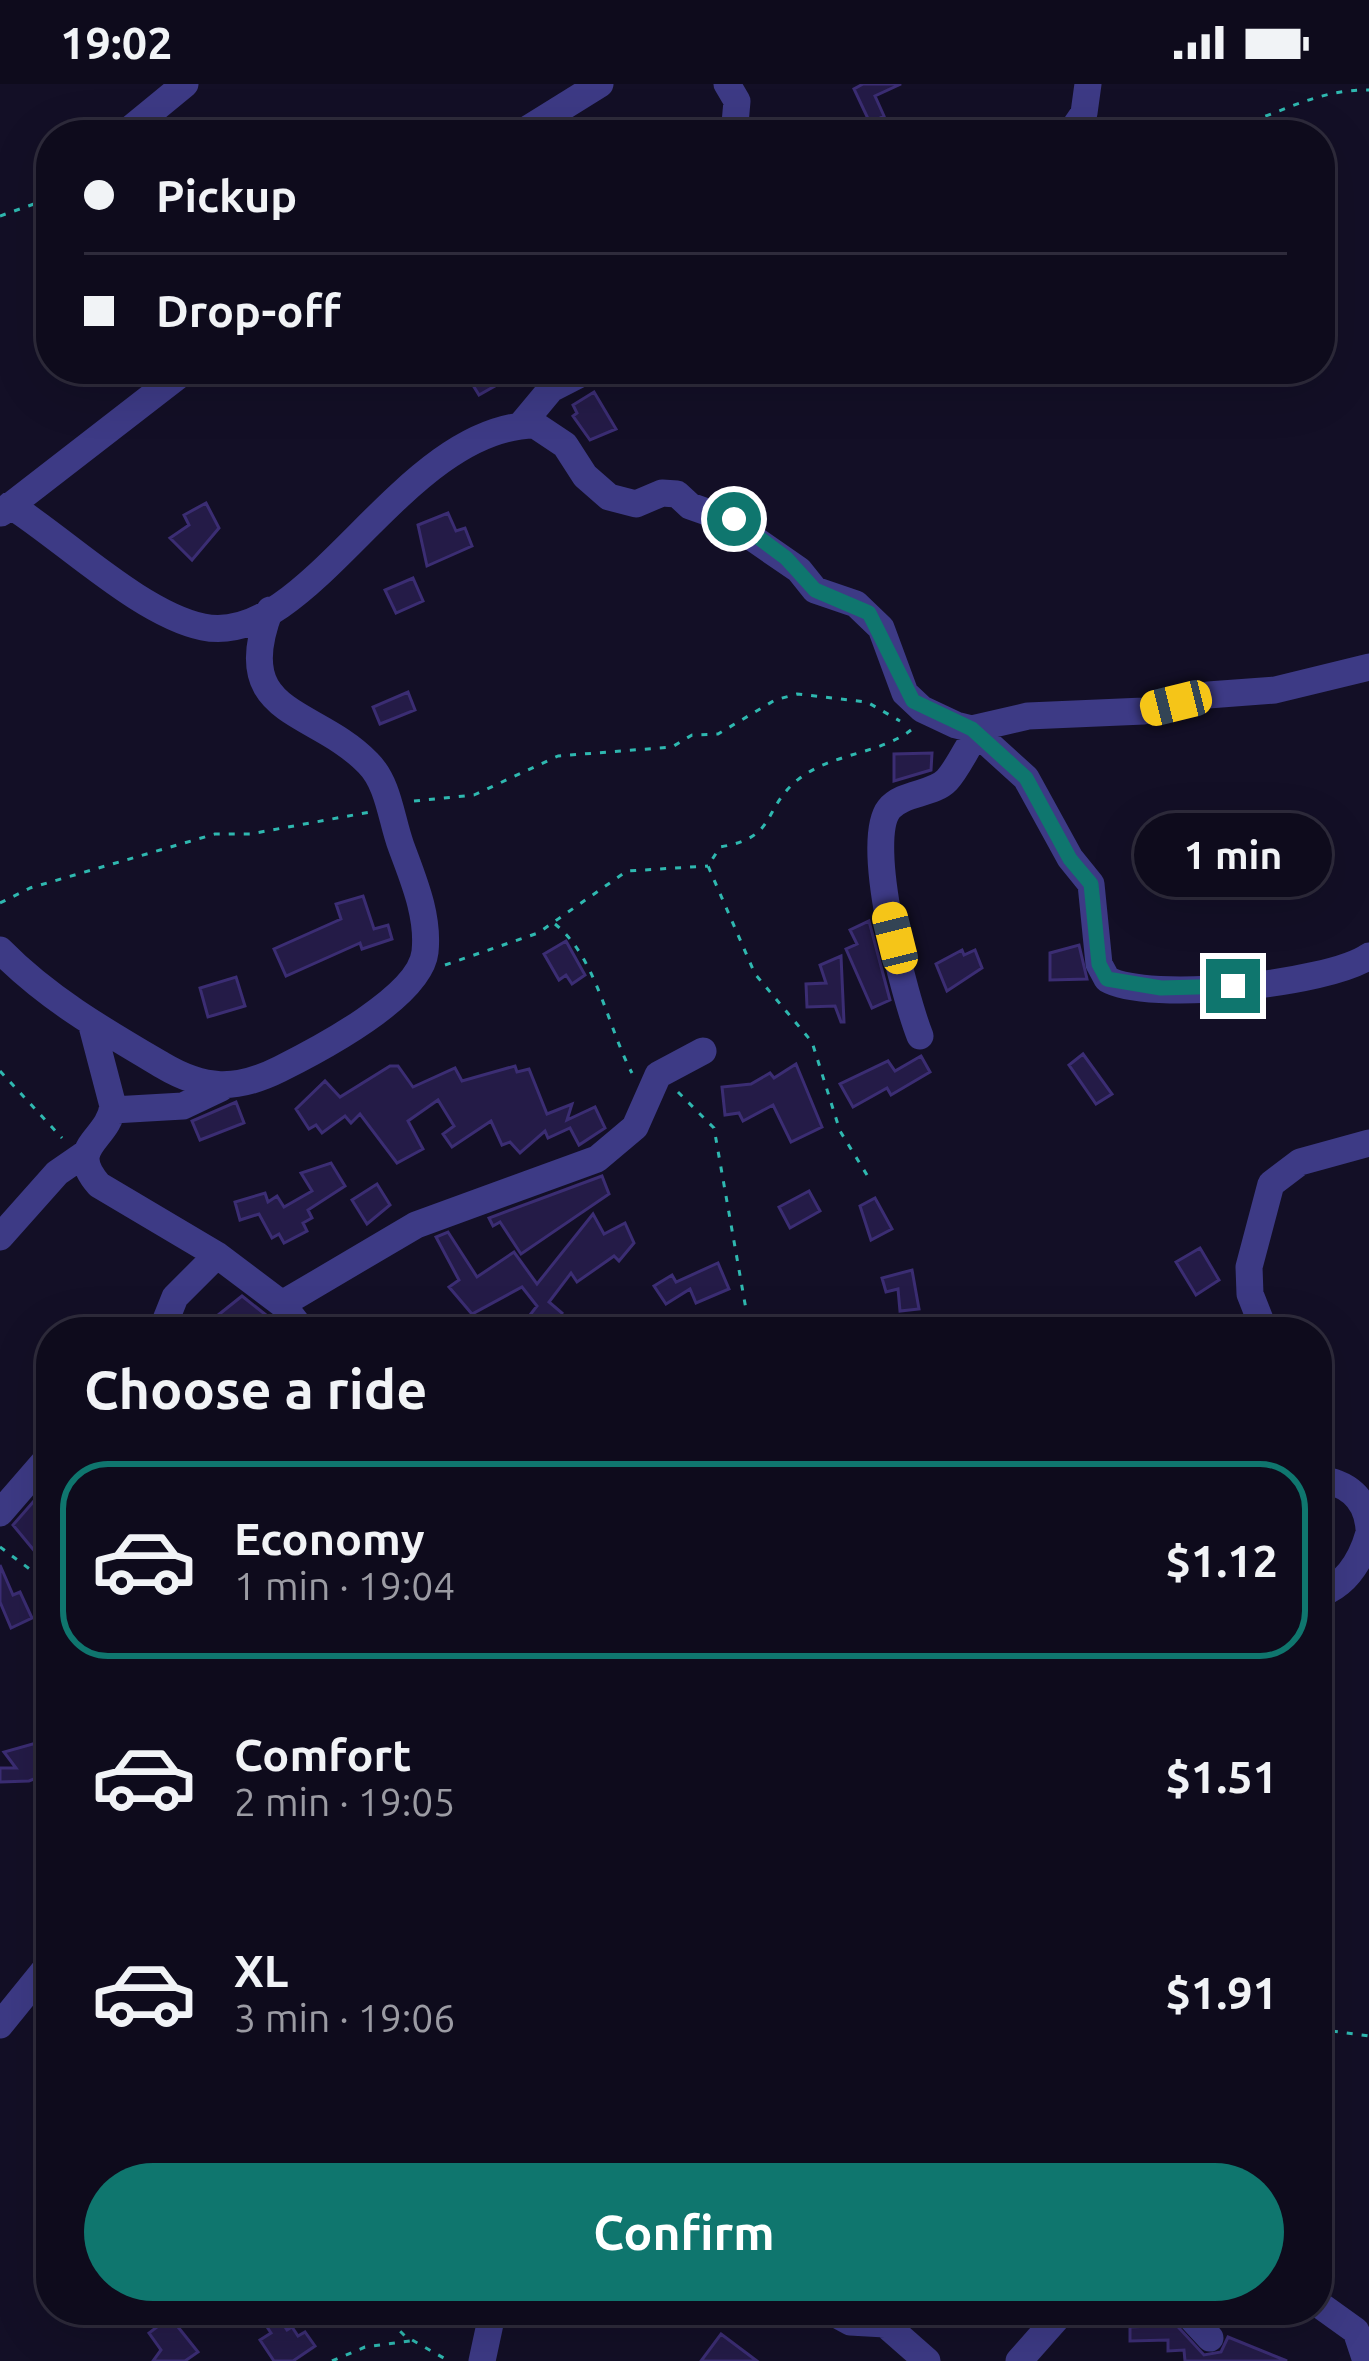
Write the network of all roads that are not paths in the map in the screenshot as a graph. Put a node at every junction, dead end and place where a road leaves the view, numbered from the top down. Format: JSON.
{"nodes":[{"id":1,"x":185,"y":84,"type":"edge"},
{"id":2,"x":599,"y":84,"type":"edge"},
{"id":3,"x":728,"y":84,"type":"edge"},
{"id":4,"x":1088,"y":84,"type":"edge"},
{"id":5,"x":545,"y":97,"type":"edge"},
{"id":6,"x":141,"y":120,"type":"edge"},
{"id":7,"x":735,"y":120,"type":"edge"},
{"id":8,"x":1076,"y":120,"type":"edge"},
{"id":9,"x":158,"y":384,"type":"edge"},
{"id":10,"x":561,"y":384,"type":"edge"},
{"id":11,"x":521,"y":425,"type":"junction"},
{"id":12,"x":5,"y":509,"type":"edge"},
{"id":13,"x":270,"y":610,"type":"junction"},
{"id":14,"x":1369,"y":667,"type":"edge"},
{"id":15,"x":974,"y":731,"type":"junction"},
{"id":16,"x":0,"y":950,"type":"edge"},
{"id":17,"x":1369,"y":956,"type":"edge"},
{"id":18,"x":92,"y":1026,"type":"junction"},
{"id":19,"x":920,"y":1036,"type":"dead end"},
{"id":20,"x":703,"y":1051,"type":"dead end"},
{"id":21,"x":221,"y":1088,"type":"junction"},
{"id":22,"x":113,"y":1110,"type":"junction"},
{"id":23,"x":1369,"y":1144,"type":"edge"},
{"id":24,"x":82,"y":1156,"type":"junction"},
{"id":25,"x":0,"y":1237,"type":"edge"},
{"id":26,"x":217,"y":1256,"type":"junction"},
{"id":27,"x":282,"y":1304,"type":"junction"},
{"id":28,"x":167,"y":1317,"type":"edge"},
{"id":29,"x":292,"y":1317,"type":"edge"},
{"id":30,"x":1259,"y":1317,"type":"edge"},
{"id":31,"x":36,"y":1471,"type":"edge"},
{"id":32,"x":1332,"y":1484,"type":"edge"},
{"id":33,"x":0,"y":1513,"type":"edge"},
{"id":34,"x":1369,"y":1531,"type":"edge"},
{"id":35,"x":1332,"y":1588,"type":"edge"},
{"id":36,"x":36,"y":1980,"type":"edge"},
{"id":37,"x":0,"y":2024,"type":"edge"},
{"id":38,"x":1332,"y":2314,"type":"edge"},
{"id":39,"x":490,"y":2325,"type":"edge"},
{"id":40,"x":886,"y":2325,"type":"edge"},
{"id":41,"x":1051,"y":2325,"type":"edge"},
{"id":42,"x":1198,"y":2325,"type":"edge"},
{"id":43,"x":1210,"y":2338,"type":"dead end"},
{"id":44,"x":482,"y":2361,"type":"edge"},
{"id":45,"x":927,"y":2361,"type":"edge"},
{"id":46,"x":1019,"y":2361,"type":"edge"},
{"id":47,"x":1366,"y":2361,"type":"edge"}],
"edges":[{"from":1,"to":6,"type":"street"},
{"from":2,"to":5,"type":"street"},
{"from":3,"to":7,"type":"street"},
{"from":4,"to":8,"type":"street"},
{"from":9,"to":12,"type":"street"},
{"from":10,"to":11,"type":"street"},
{"from":11,"to":13,"type":"street"},
{"from":11,"to":15,"type":"street"},
{"from":12,"to":13,"type":"street"},
{"from":13,"to":21,"type":"street"},
{"from":14,"to":15,"type":"street"},
{"from":15,"to":17,"type":"street"},
{"from":15,"to":19,"type":"street"},
{"from":16,"to":18,"type":"street"},
{"from":18,"to":21,"type":"street"},
{"from":18,"to":22,"type":"street"},
{"from":20,"to":27,"type":"street"},
{"from":21,"to":22,"type":"street"},
{"from":22,"to":24,"type":"street"},
{"from":23,"to":30,"type":"street"},
{"from":24,"to":25,"type":"street"},
{"from":24,"to":26,"type":"street"},
{"from":26,"to":27,"type":"street"},
{"from":26,"to":28,"type":"street"},
{"from":27,"to":29,"type":"street"},
{"from":31,"to":33,"type":"street"},
{"from":32,"to":34,"type":"street"},
{"from":34,"to":35,"type":"street"},
{"from":36,"to":37,"type":"street"},
{"from":38,"to":47,"type":"street"},
{"from":39,"to":44,"type":"street"},
{"from":40,"to":45,"type":"street"},
{"from":41,"to":46,"type":"street"},
{"from":42,"to":43,"type":"street"}]}
